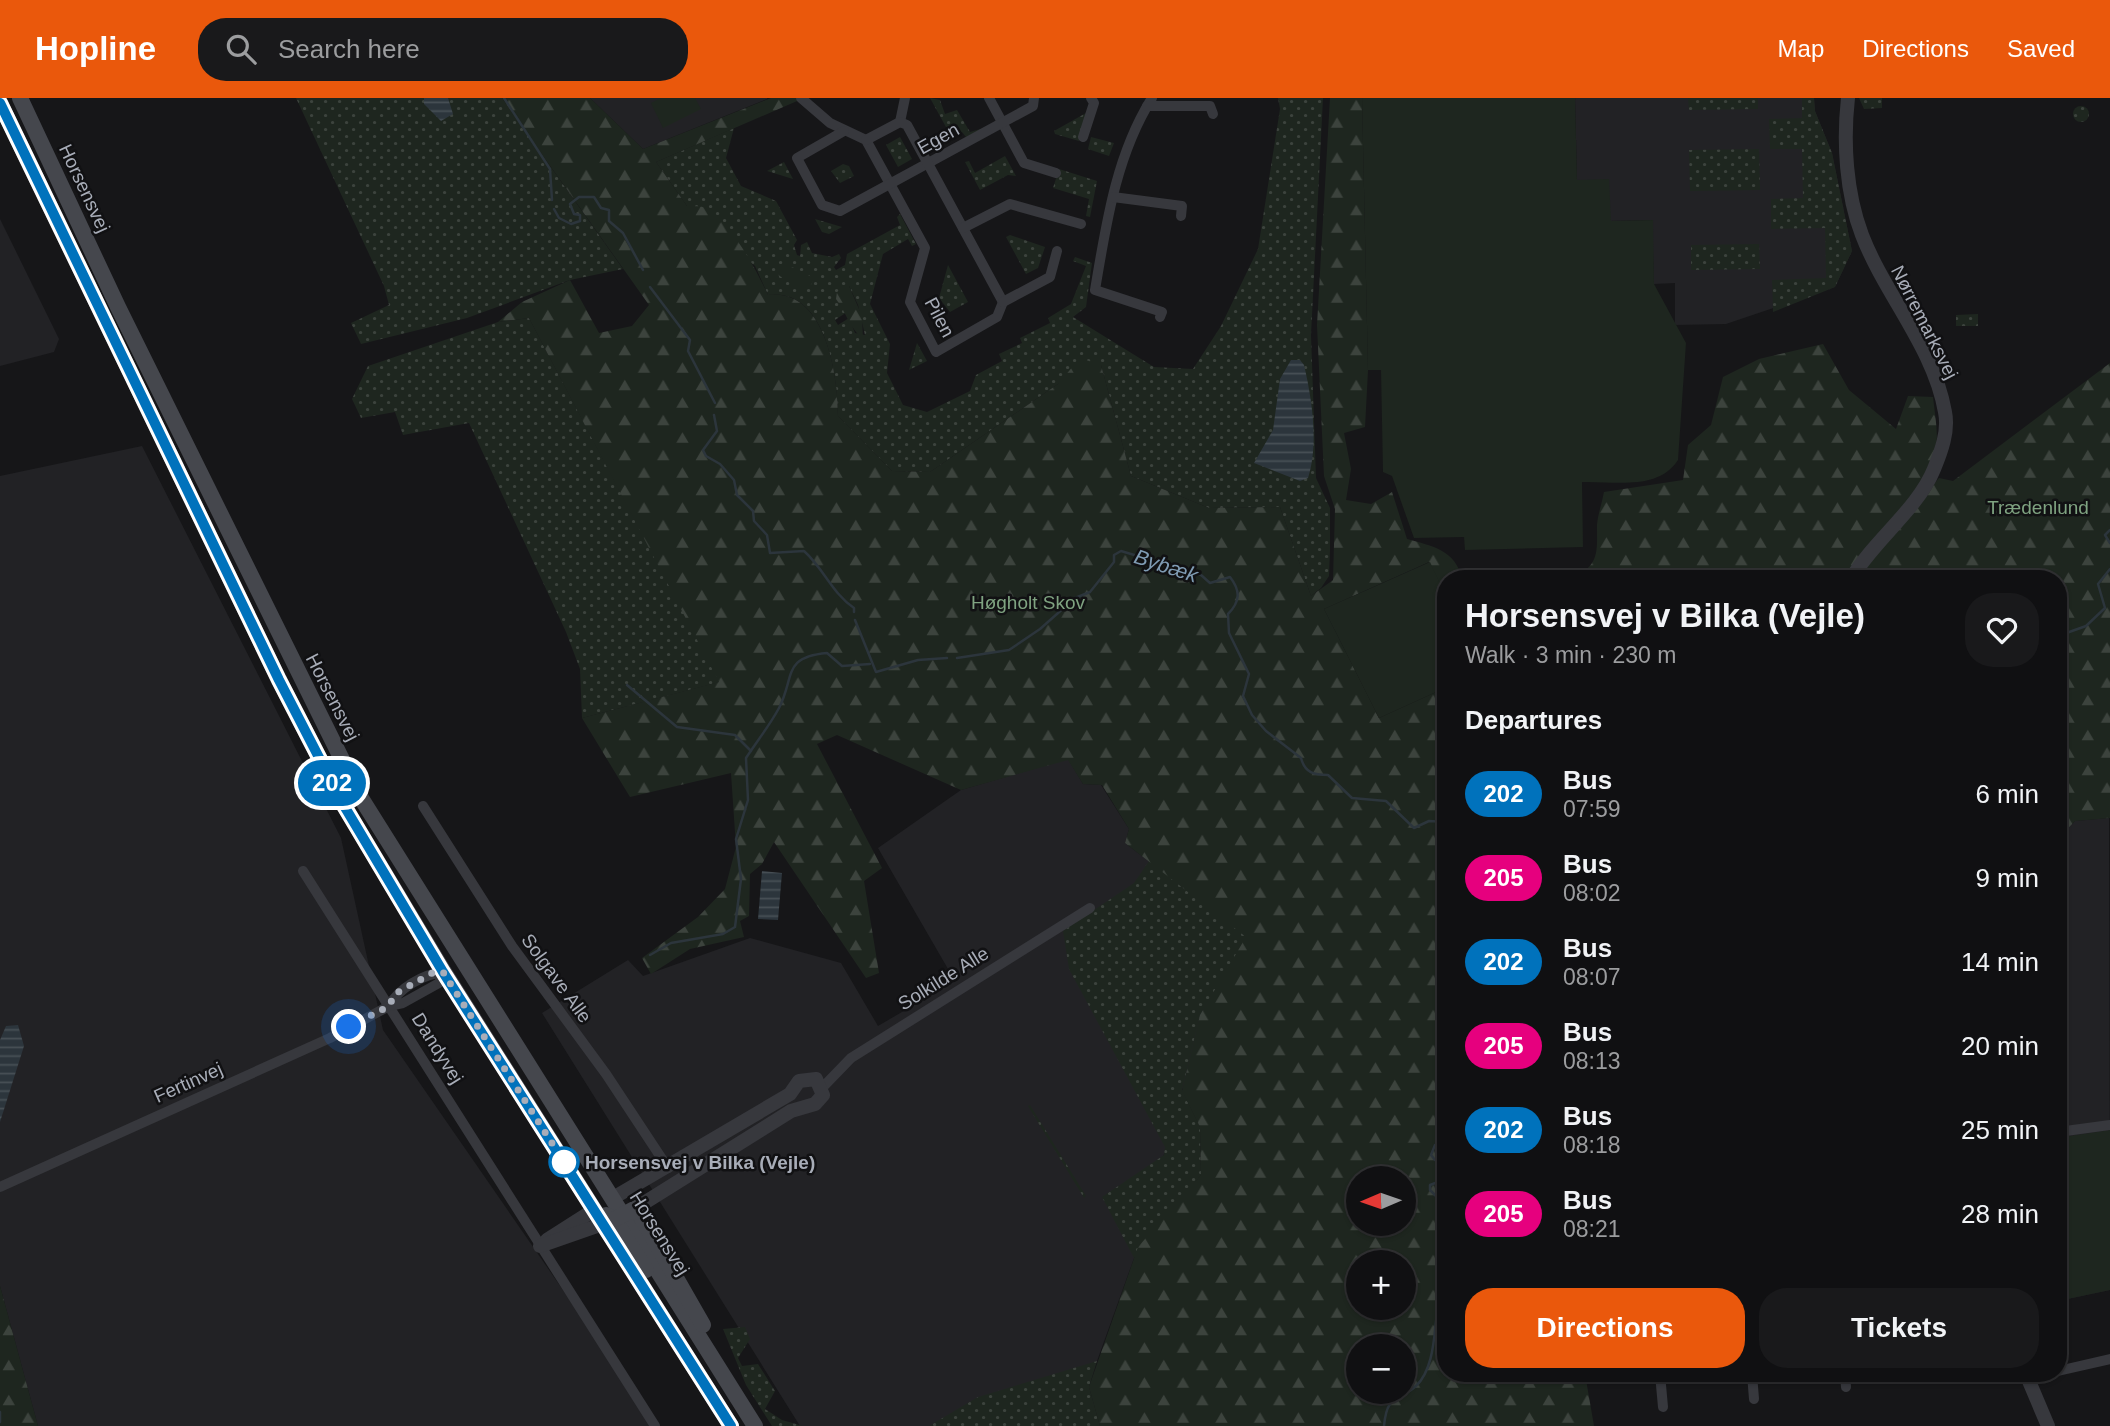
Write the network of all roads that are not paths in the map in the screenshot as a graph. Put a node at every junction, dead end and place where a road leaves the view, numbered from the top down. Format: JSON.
{"nodes":[{"id":1,"x":20,"y":98,"type":"edge"},
{"id":2,"x":801,"y":98,"type":"edge"},
{"id":3,"x":905,"y":98,"type":"edge"},
{"id":4,"x":989,"y":98,"type":"edge"},
{"id":5,"x":1034,"y":98,"type":"edge"},
{"id":6,"x":1091,"y":98,"type":"edge"},
{"id":7,"x":1848,"y":98,"type":"edge"},
{"id":8,"x":1149,"y":102,"type":"edge"},
{"id":9,"x":0,"y":103,"type":"edge"},
{"id":10,"x":1213,"y":114,"type":"dead end"},
{"id":11,"x":900,"y":122,"type":"junction"},
{"id":12,"x":1003,"y":123,"type":"junction"},
{"id":13,"x":844,"y":131,"type":"junction"},
{"id":14,"x":1083,"y":137,"type":"dead end"},
{"id":15,"x":866,"y":140,"type":"junction"},
{"id":16,"x":928,"y":163,"type":"junction"},
{"id":17,"x":1056,"y":173,"type":"dead end"},
{"id":18,"x":891,"y":184,"type":"junction"},
{"id":19,"x":1113,"y":197,"type":"junction"},
{"id":20,"x":1181,"y":216,"type":"dead end"},
{"id":21,"x":1081,"y":224,"type":"dead end"},
{"id":22,"x":963,"y":228,"type":"junction"},
{"id":23,"x":1057,"y":250,"type":"dead end"},
{"id":24,"x":1003,"y":302,"type":"junction"},
{"id":25,"x":1160,"y":317,"type":"dead end"},
{"id":26,"x":1858,"y":570,"type":"edge"},
{"id":27,"x":423,"y":806,"type":"dead end"},
{"id":28,"x":303,"y":871,"type":"dead end"},
{"id":29,"x":1090,"y":908,"type":"dead end"},
{"id":30,"x":460,"y":961,"type":"junction"},
{"id":31,"x":438,"y":972,"type":"junction"},
{"id":32,"x":389,"y":1006,"type":"junction"},
{"id":33,"x":535,"y":1079,"type":"junction"},
{"id":34,"x":819,"y":1084,"type":"junction"},
{"id":35,"x":2110,"y":1125,"type":"edge"},
{"id":36,"x":2067,"y":1131,"type":"edge"},
{"id":37,"x":668,"y":1168,"type":"junction"},
{"id":38,"x":0,"y":1188,"type":"edge"},
{"id":39,"x":605,"y":1203,"type":"junction"},
{"id":40,"x":619,"y":1216,"type":"junction"},
{"id":41,"x":540,"y":1246,"type":"junction"},
{"id":42,"x":2110,"y":1359,"type":"edge"},
{"id":43,"x":713,"y":1361,"type":"junction"},
{"id":44,"x":2067,"y":1369,"type":"edge"},
{"id":45,"x":1661,"y":1382,"type":"edge"},
{"id":46,"x":1753,"y":1382,"type":"edge"},
{"id":47,"x":1846,"y":1382,"type":"edge"},
{"id":48,"x":2029,"y":1382,"type":"edge"},
{"id":49,"x":1846,"y":1387,"type":"dead end"},
{"id":50,"x":1754,"y":1399,"type":"dead end"},
{"id":51,"x":1663,"y":1407,"type":"dead end"},
{"id":52,"x":654,"y":1426,"type":"edge"},
{"id":53,"x":731,"y":1426,"type":"edge"},
{"id":54,"x":755,"y":1426,"type":"edge"},
{"id":55,"x":2048,"y":1426,"type":"edge"}],
"edges":[{"from":1,"to":30,"type":"main road","name":"Horsensvej"},
{"from":2,"to":13,"type":"street"},
{"from":3,"to":11,"type":"street"},
{"from":4,"to":12,"type":"street"},
{"from":5,"to":12,"type":"street","name":"Egen"},
{"from":6,"to":14,"type":"street"},
{"from":7,"to":26,"type":"street","name":"Nørremarksvej"},
{"from":8,"to":10,"type":"street"},
{"from":8,"to":19,"type":"street"},
{"from":9,"to":31,"type":"main road","name":"Horsensvej"},
{"from":11,"to":15,"type":"street"},
{"from":11,"to":16,"type":"street"},
{"from":12,"to":16,"type":"street","name":"Egen"},
{"from":12,"to":17,"type":"street"},
{"from":13,"to":15,"type":"street"},
{"from":13,"to":18,"type":"street","name":"Egen"},
{"from":15,"to":18,"type":"street"},
{"from":16,"to":18,"type":"street","name":"Egen"},
{"from":16,"to":22,"type":"street"},
{"from":18,"to":24,"type":"street","name":"Pilen"},
{"from":19,"to":20,"type":"street"},
{"from":19,"to":25,"type":"street"},
{"from":21,"to":22,"type":"street"},
{"from":22,"to":24,"type":"street"},
{"from":23,"to":24,"type":"street"},
{"from":27,"to":37,"type":"street","name":"Solgave Alle"},
{"from":28,"to":32,"type":"street","name":"Dandyvej"},
{"from":29,"to":34,"type":"street","name":"Solkilde Alle"},
{"from":30,"to":31,"type":"main road"},
{"from":30,"to":33,"type":"main road","name":"Horsensvej"},
{"from":31,"to":32,"type":"street","name":"Fertinvej"},
{"from":31,"to":33,"type":"main road"},
{"from":31,"to":39,"type":"main road","name":"Horsensvej"},
{"from":32,"to":38,"type":"street","name":"Fertinvej"},
{"from":32,"to":41,"type":"street","name":"Dandyvej"},
{"from":33,"to":39,"type":"main road","name":"Horsensvej"},
{"from":34,"to":37,"type":"street","name":"Solkilde Alle"},
{"from":34,"to":40,"type":"street","name":"Solkilde Alle"},
{"from":35,"to":36,"type":"street"},
{"from":37,"to":39,"type":"street","name":"Solkilde Alle"},
{"from":39,"to":40,"type":"main road","name":"Horsensvej"},
{"from":39,"to":40,"type":"main road","name":"Horsensvej"},
{"from":39,"to":41,"type":"street"},
{"from":40,"to":41,"type":"street"},
{"from":40,"to":43,"type":"main road","name":"Horsensvej"},
{"from":40,"to":43,"type":"main road"},
{"from":40,"to":53,"type":"main road","name":"Horsensvej"},
{"from":41,"to":52,"type":"street","name":"Dandyvej"},
{"from":42,"to":44,"type":"street"},
{"from":43,"to":54,"type":"main road","name":"Horsensvej"},
{"from":45,"to":51,"type":"street"},
{"from":46,"to":50,"type":"street"},
{"from":47,"to":49,"type":"street"},
{"from":48,"to":55,"type":"street"}]}
